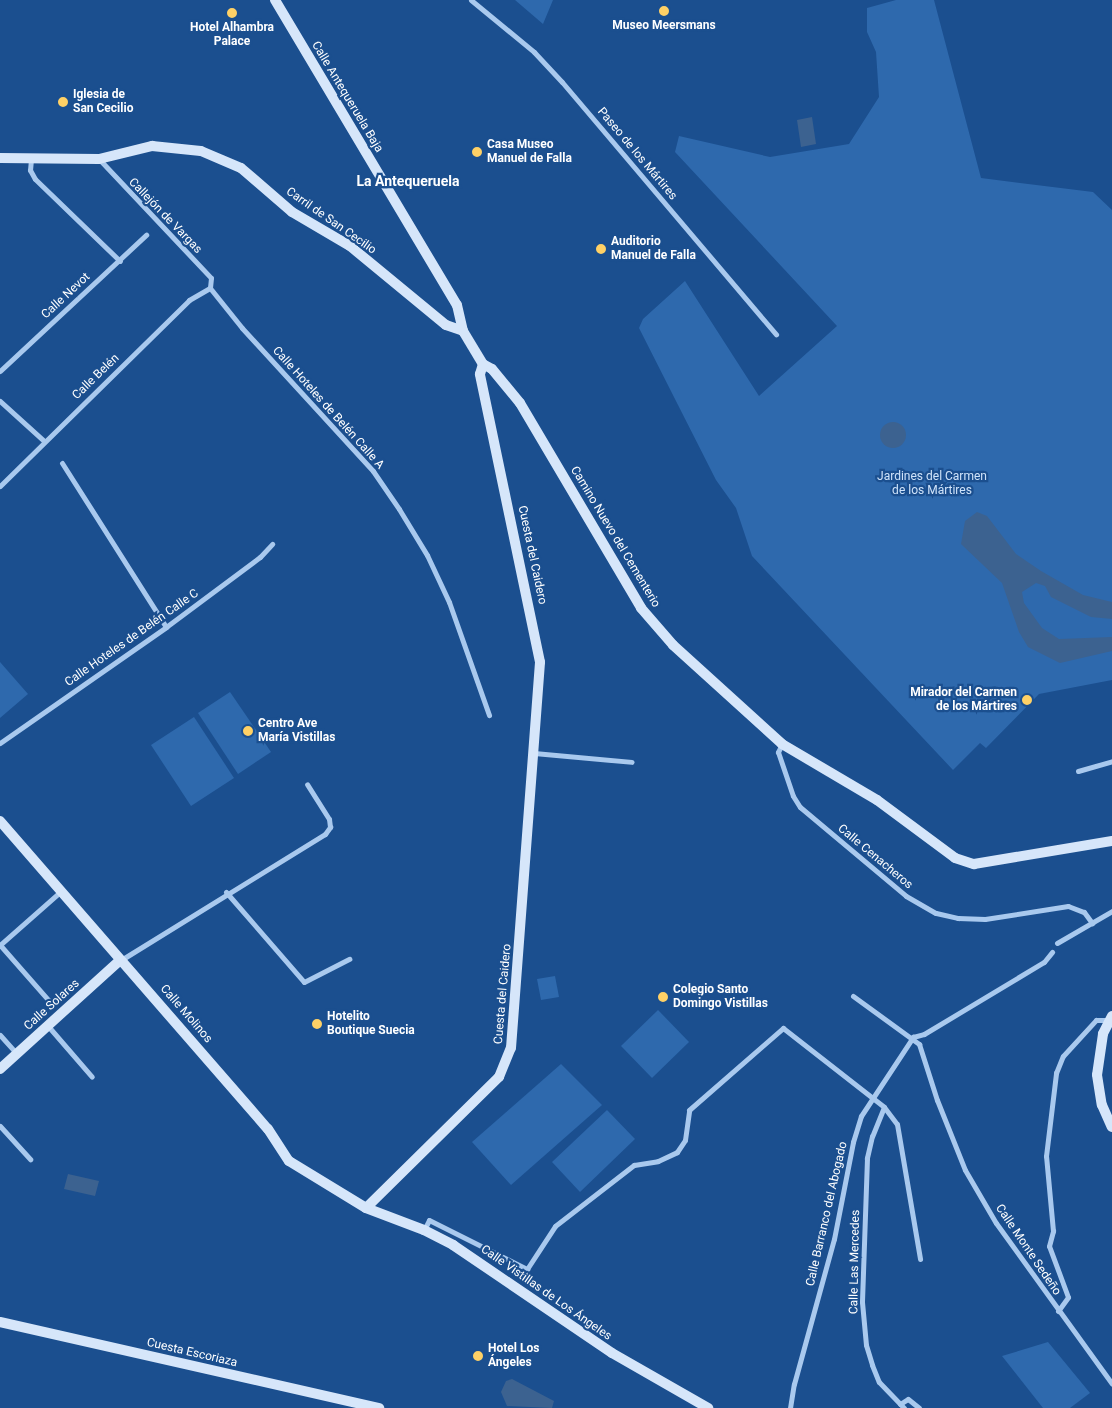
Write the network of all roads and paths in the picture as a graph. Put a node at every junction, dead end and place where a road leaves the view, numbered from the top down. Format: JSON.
{"nodes":[{"id":1,"x":275,"y":0,"type":"edge"},
{"id":2,"x":471,"y":0,"type":"edge"},
{"id":3,"x":0,"y":158,"type":"edge"},
{"id":4,"x":31,"y":158,"type":"junction"},
{"id":5,"x":99,"y":159,"type":"junction"},
{"id":6,"x":146,"y":235,"type":"dead end"},
{"id":7,"x":120,"y":261,"type":"junction"},
{"id":8,"x":210,"y":288,"type":"junction"},
{"id":9,"x":463,"y":331,"type":"junction"},
{"id":10,"x":776,"y":334,"type":"dead end"},
{"id":11,"x":482,"y":364,"type":"junction"},
{"id":12,"x":0,"y":372,"type":"edge"},
{"id":13,"x":0,"y":402,"type":"edge"},
{"id":14,"x":44,"y":441,"type":"junction"},
{"id":15,"x":62,"y":463,"type":"dead end"},
{"id":16,"x":0,"y":486,"type":"edge"},
{"id":17,"x":272,"y":544,"type":"dead end"},
{"id":18,"x":166,"y":627,"type":"junction"},
{"id":19,"x":489,"y":715,"type":"dead end"},
{"id":20,"x":0,"y":743,"type":"edge"},
{"id":21,"x":782,"y":744,"type":"junction"},
{"id":22,"x":534,"y":753,"type":"junction"},
{"id":23,"x":1112,"y":761,"type":"edge"},
{"id":24,"x":632,"y":762,"type":"dead end"},
{"id":25,"x":1078,"y":771,"type":"dead end"},
{"id":26,"x":307,"y":784,"type":"dead end"},
{"id":27,"x":0,"y":821,"type":"edge"},
{"id":28,"x":1112,"y":841,"type":"edge"},
{"id":29,"x":60,"y":890,"type":"junction"},
{"id":30,"x":226,"y":892,"type":"junction"},
{"id":31,"x":1112,"y":911,"type":"edge"},
{"id":32,"x":1092,"y":923,"type":"junction"},
{"id":33,"x":1057,"y":943,"type":"dead end"},
{"id":34,"x":0,"y":945,"type":"edge"},
{"id":35,"x":1052,"y":952,"type":"dead end"},
{"id":36,"x":349,"y":959,"type":"dead end"},
{"id":37,"x":120,"y":960,"type":"junction"},
{"id":38,"x":853,"y":996,"type":"dead end"},
{"id":39,"x":50,"y":1002,"type":"dead end"},
{"id":40,"x":1111,"y":1018,"type":"edge"},
{"id":41,"x":48,"y":1025,"type":"junction"},
{"id":42,"x":0,"y":1035,"type":"edge"},
{"id":43,"x":913,"y":1037,"type":"junction"},
{"id":44,"x":17,"y":1054,"type":"junction"},
{"id":45,"x":0,"y":1068,"type":"edge"},
{"id":46,"x":92,"y":1077,"type":"dead end"},
{"id":47,"x":871,"y":1099,"type":"junction"},
{"id":48,"x":884,"y":1107,"type":"junction"},
{"id":49,"x":0,"y":1126,"type":"edge"},
{"id":50,"x":1112,"y":1127,"type":"edge"},
{"id":51,"x":30,"y":1159,"type":"dead end"},
{"id":52,"x":366,"y":1208,"type":"junction"},
{"id":53,"x":424,"y":1230,"type":"junction"},
{"id":54,"x":920,"y":1259,"type":"dead end"},
{"id":55,"x":1058,"y":1311,"type":"junction"},
{"id":56,"x":0,"y":1322,"type":"edge"},
{"id":57,"x":1112,"y":1384,"type":"edge"},
{"id":58,"x":902,"y":1406,"type":"edge"},
{"id":59,"x":379,"y":1408,"type":"edge"},
{"id":60,"x":708,"y":1408,"type":"edge"},
{"id":61,"x":790,"y":1408,"type":"edge"},
{"id":62,"x":919,"y":1408,"type":"edge"}],
"edges":[{"from":1,"to":9,"type":"street","name":"Calle Antequeruela Baja"},
{"from":2,"to":10,"type":"street","name":"Paseo de los Mártires"},
{"from":3,"to":4,"type":"street","name":"Carril de San Cecilio"},
{"from":4,"to":5,"type":"street","name":"Carril de San Cecilio"},
{"from":4,"to":7,"type":"street"},
{"from":5,"to":8,"type":"street","name":"Callejón de Vargas"},
{"from":5,"to":9,"type":"street","name":"Carril de San Cecilio"},
{"from":6,"to":7,"type":"street","name":"Calle Nevot"},
{"from":7,"to":12,"type":"street","name":"Calle Nevot"},
{"from":8,"to":14,"type":"street","name":"Calle Belén"},
{"from":8,"to":19,"type":"street","name":"Calle Hoteles de Belén Calle A"},
{"from":9,"to":11,"type":"street","name":"Calle Antequeruela Baja"},
{"from":11,"to":21,"type":"street","name":"Camino Nuevo del Cementerio"},
{"from":11,"to":22,"type":"street","name":"Cuesta del Caidero"},
{"from":13,"to":14,"type":"street"},
{"from":14,"to":16,"type":"street","name":"Calle Belén"},
{"from":15,"to":18,"type":"street"},
{"from":17,"to":18,"type":"street","name":"Calle Hoteles de Belén Calle C"},
{"from":18,"to":20,"type":"street","name":"Calle Hoteles de Belén Calle C"},
{"from":21,"to":28,"type":"street","name":"Camino Nuevo del Cementerio"},
{"from":21,"to":32,"type":"street","name":"Calle Cenacheros"},
{"from":22,"to":24,"type":"street"},
{"from":22,"to":52,"type":"street","name":"Cuesta del Caidero"},
{"from":23,"to":25,"type":"street"},
{"from":26,"to":30,"type":"street"},
{"from":27,"to":29,"type":"street","name":"Calle Molinos"},
{"from":29,"to":34,"type":"street"},
{"from":29,"to":37,"type":"street","name":"Calle Molinos"},
{"from":30,"to":36,"type":"street"},
{"from":30,"to":37,"type":"street"},
{"from":31,"to":32,"type":"street"},
{"from":32,"to":33,"type":"street"},
{"from":34,"to":39,"type":"street"},
{"from":35,"to":43,"type":"street"},
{"from":37,"to":41,"type":"street","name":"Calle Solares"},
{"from":37,"to":52,"type":"street","name":"Calle Molinos"},
{"from":38,"to":43,"type":"street"},
{"from":40,"to":50,"type":"street"},
{"from":40,"to":55,"type":"street","name":"Calle Monte Sedeño"},
{"from":41,"to":44,"type":"street","name":"Calle Solares"},
{"from":41,"to":46,"type":"street"},
{"from":42,"to":44,"type":"street"},
{"from":43,"to":47,"type":"street","name":"Calle Barranco del Abogado"},
{"from":43,"to":55,"type":"street","name":"Calle Monte Sedeño"},
{"from":44,"to":45,"type":"street","name":"Calle Solares"},
{"from":47,"to":48,"type":"street"},
{"from":47,"to":53,"type":"street"},
{"from":47,"to":61,"type":"street","name":"Calle Barranco del Abogado"},
{"from":48,"to":54,"type":"street"},
{"from":48,"to":58,"type":"street","name":"Calle Las Mercedes"},
{"from":49,"to":51,"type":"street"},
{"from":52,"to":53,"type":"street","name":"Calle Vistillas de Los Ángeles"},
{"from":53,"to":60,"type":"street","name":"Calle Vistillas de Los Ángeles"},
{"from":55,"to":57,"type":"street"},
{"from":56,"to":59,"type":"street","name":"Cuesta Escoriaza"},
{"from":58,"to":62,"type":"street"}]}
